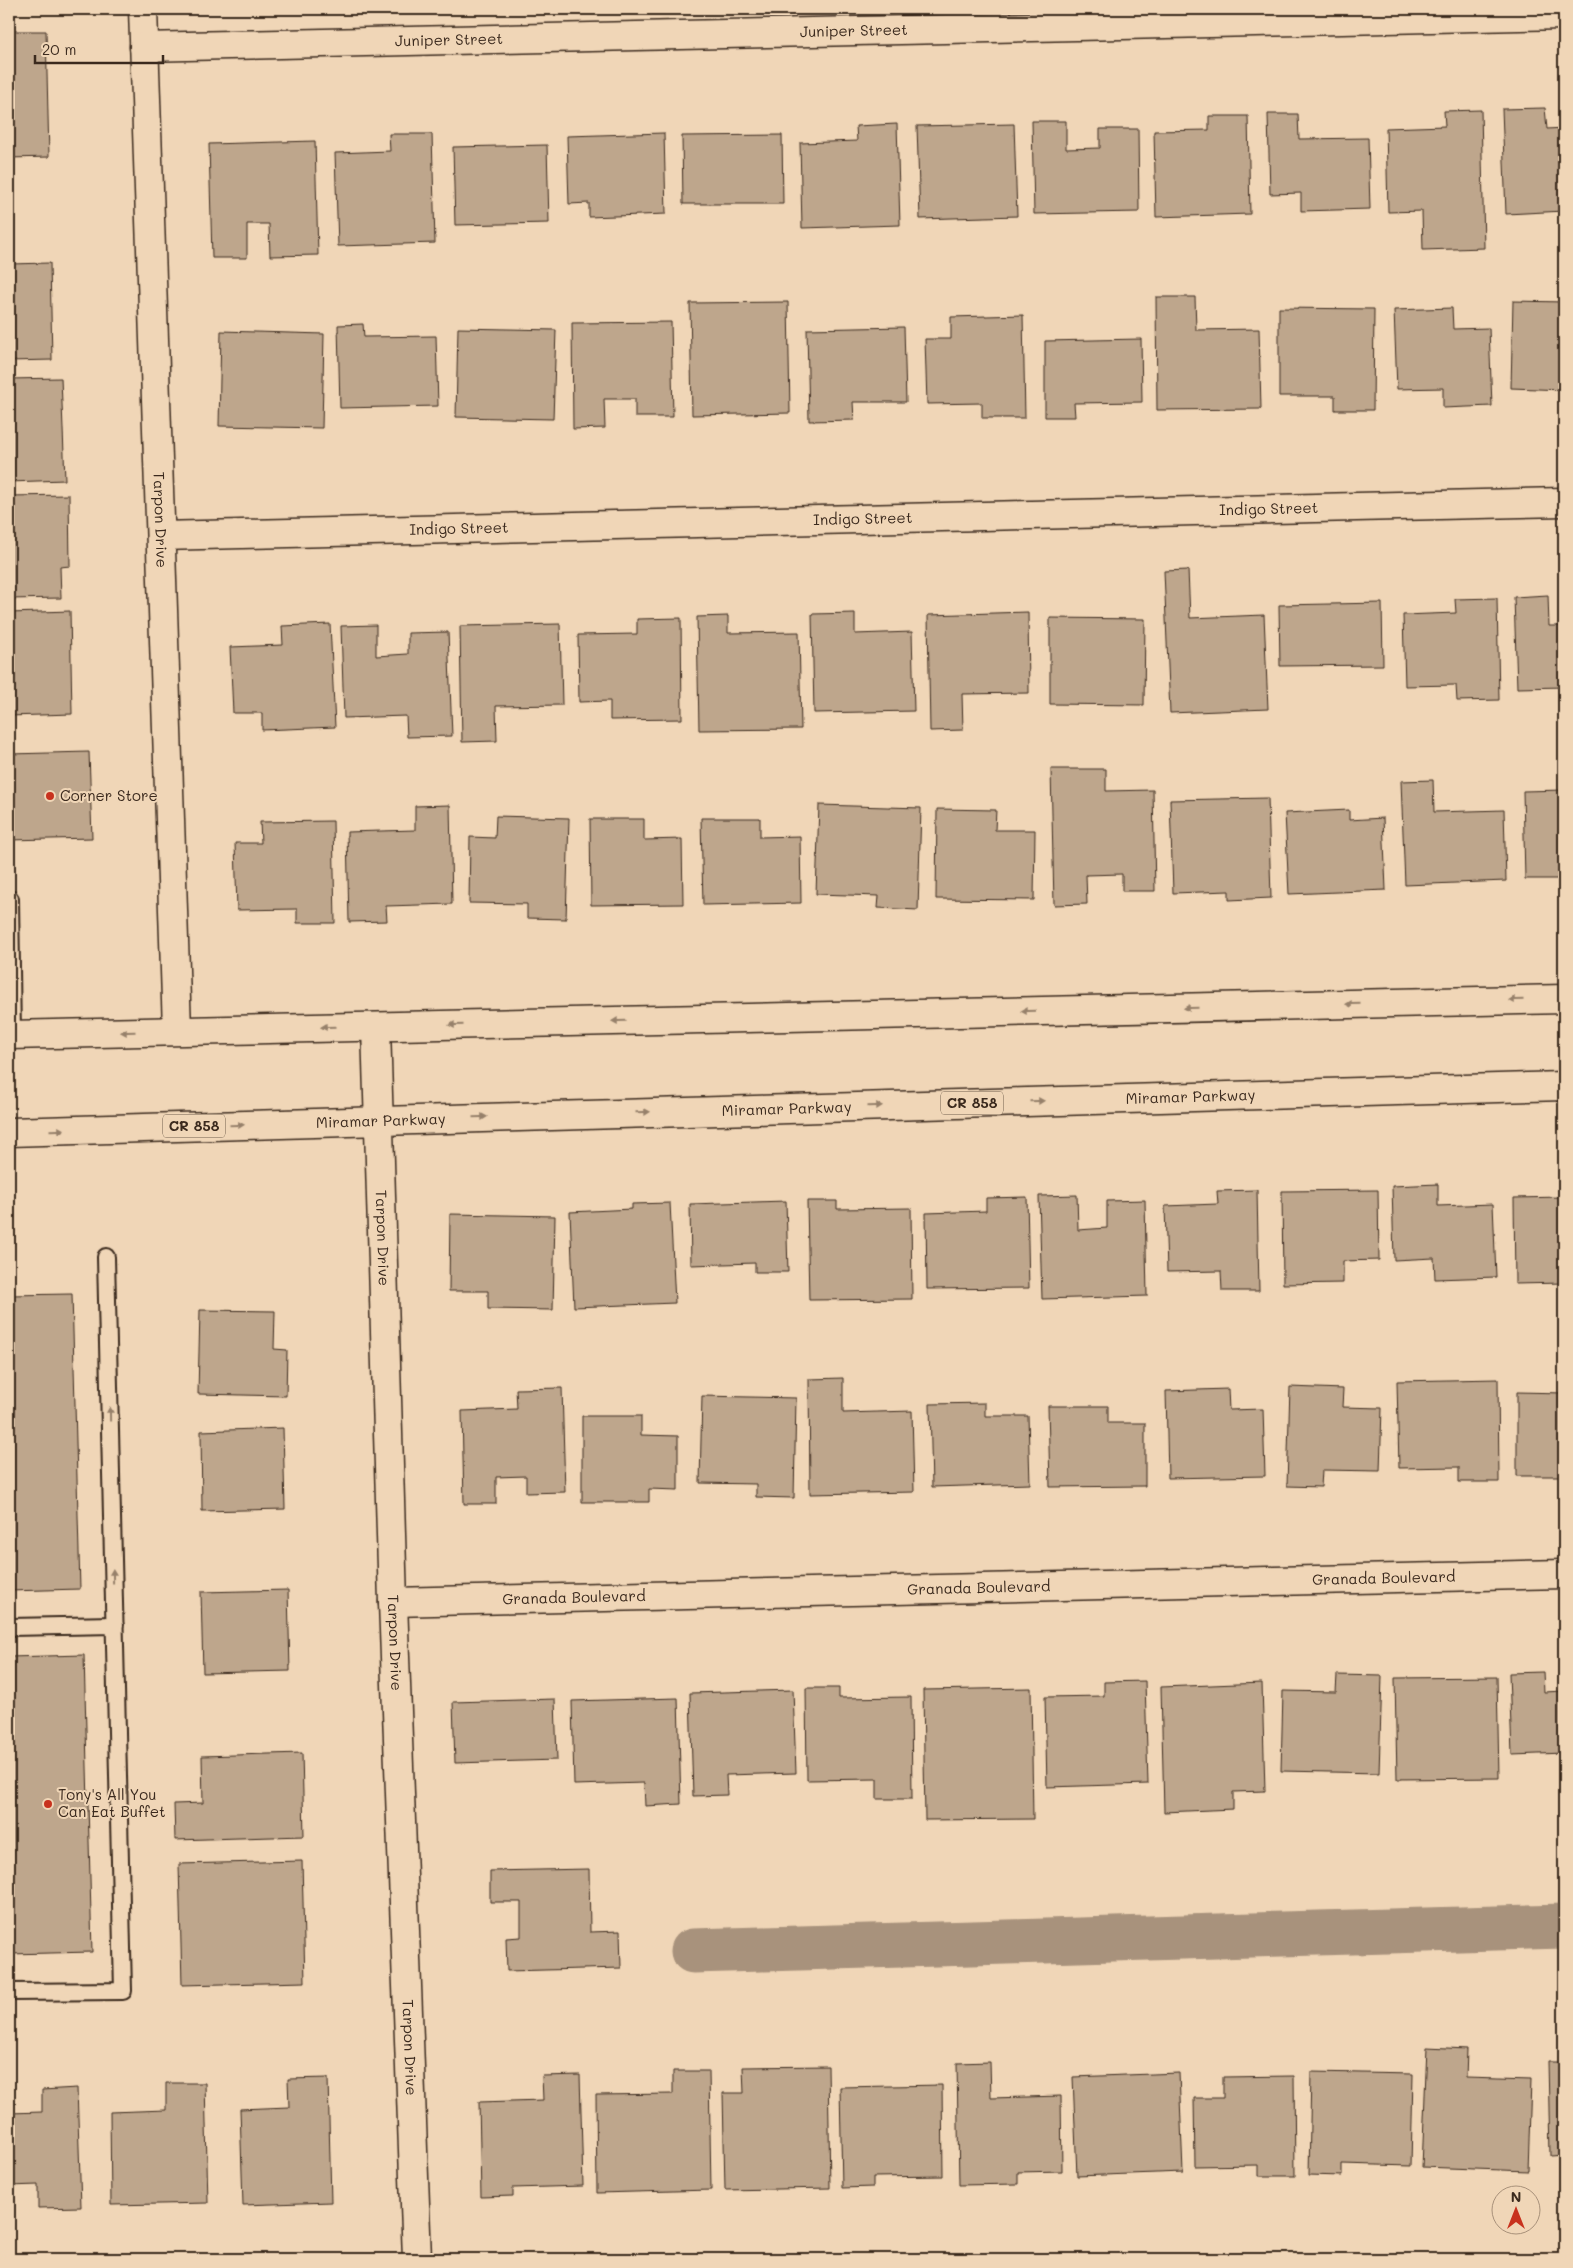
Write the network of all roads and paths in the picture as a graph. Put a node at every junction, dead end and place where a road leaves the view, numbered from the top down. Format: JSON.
{"nodes":[{"id":1,"x":143,"y":9,"type":"edge"},
{"id":2,"x":1564,"y":15,"type":"edge"},
{"id":3,"x":144,"y":47,"type":"junction"},
{"id":4,"x":1564,"y":502,"type":"edge"},
{"id":5,"x":162,"y":536,"type":"junction"},
{"id":6,"x":10,"y":899,"type":"dead end"},
{"id":7,"x":1564,"y":999,"type":"edge"},
{"id":8,"x":376,"y":1027,"type":"junction"},
{"id":9,"x":177,"y":1030,"type":"junction"},
{"id":10,"x":10,"y":1035,"type":"edge"},
{"id":11,"x":1564,"y":1086,"type":"edge"},
{"id":12,"x":379,"y":1120,"type":"junction"},
{"id":13,"x":9,"y":1132,"type":"edge"},
{"id":14,"x":106,"y":1257,"type":"dead end"},
{"id":15,"x":1564,"y":1574,"type":"edge"},
{"id":16,"x":393,"y":1602,"type":"junction"},
{"id":17,"x":115,"y":1625,"type":"junction"},
{"id":18,"x":9,"y":1627,"type":"edge"},
{"id":19,"x":9,"y":1992,"type":"edge"},
{"id":20,"x":417,"y":2259,"type":"edge"}],
"edges":[{"from":1,"to":3,"type":"street","name":"Tarpon Drive"},
{"from":2,"to":3,"type":"street","name":"Juniper Street"},
{"from":3,"to":5,"type":"street","name":"Tarpon Drive"},
{"from":4,"to":5,"type":"street","name":"Indigo Street"},
{"from":5,"to":9,"type":"street","name":"Tarpon Drive"},
{"from":6,"to":10,"type":"lane"},
{"from":7,"to":8,"type":"street","one_way":true},
{"from":8,"to":9,"type":"street","one_way":true},
{"from":8,"to":12,"type":"street","name":"Tarpon Drive"},
{"from":9,"to":10,"type":"street","one_way":true},
{"from":12,"to":11,"type":"street","name":"Miramar Parkway","number":"CR 858","one_way":true},
{"from":13,"to":12,"type":"street","name":"Miramar Parkway","number":"CR 858","one_way":true},
{"from":12,"to":16,"type":"street","name":"Tarpon Drive"},
{"from":17,"to":14,"type":"lane","one_way":true},
{"from":15,"to":16,"type":"street","name":"Granada Boulevard"},
{"from":16,"to":20,"type":"street","name":"Tarpon Drive"},
{"from":17,"to":18,"type":"lane"},
{"from":17,"to":19,"type":"lane"}]}
